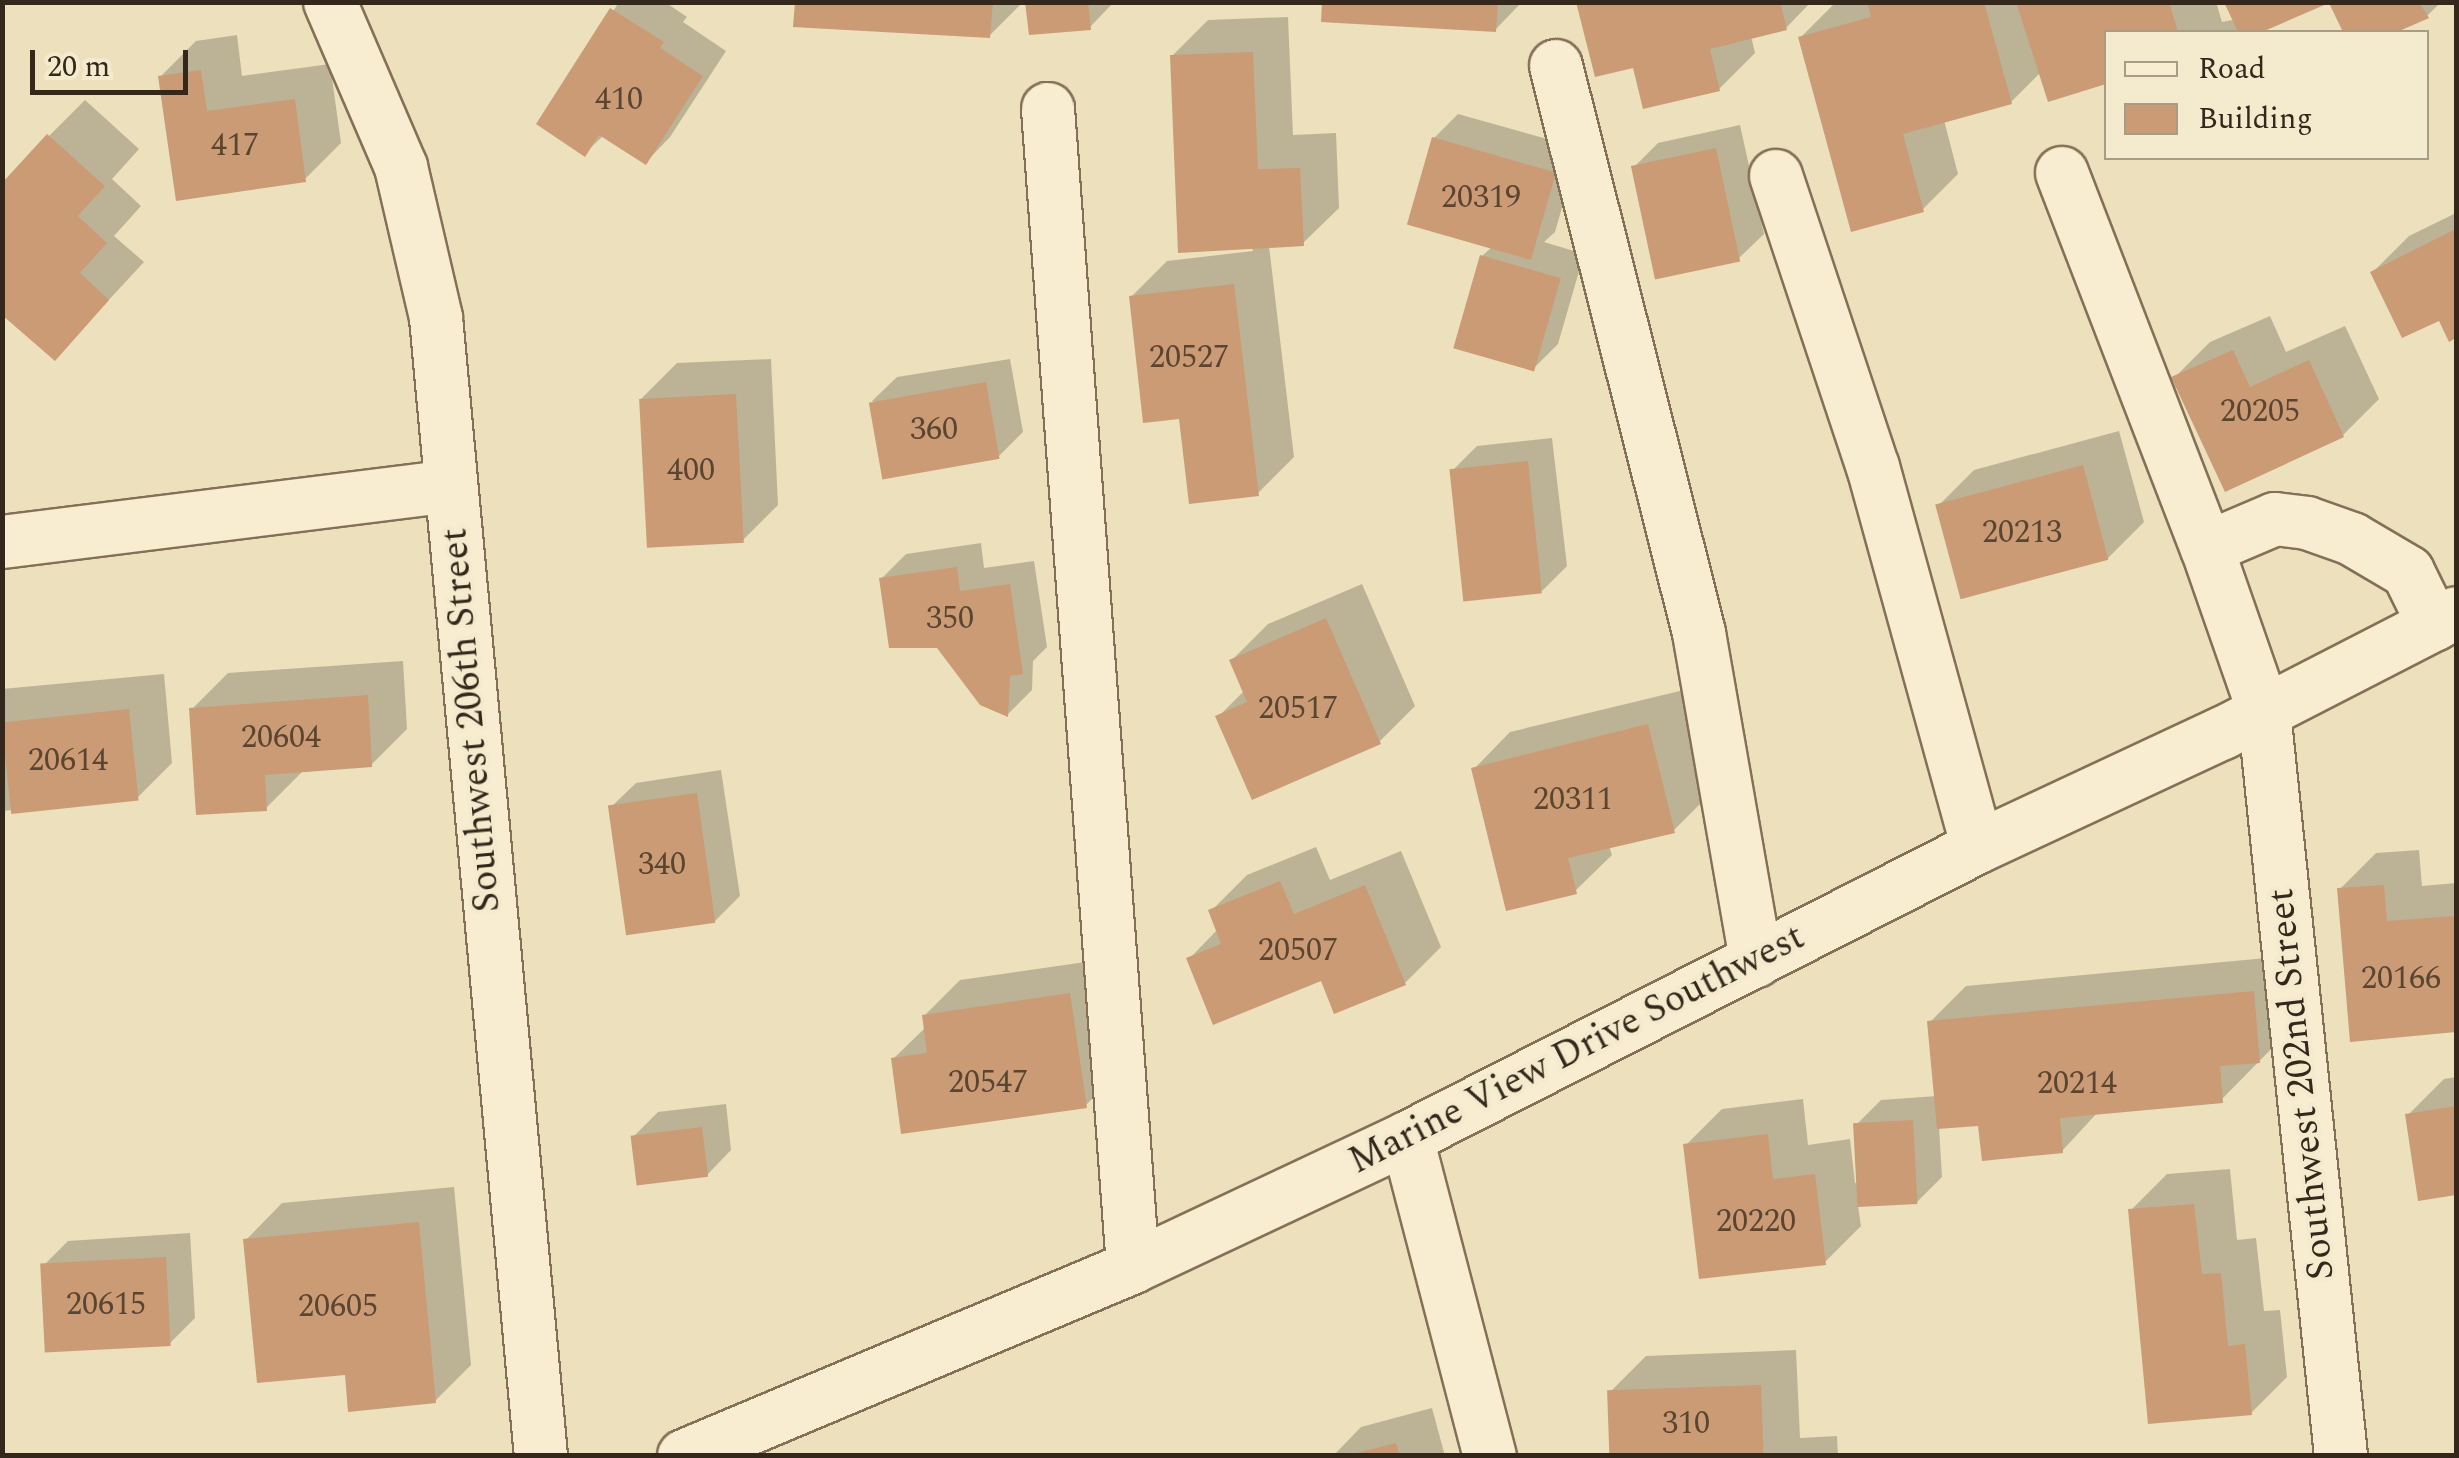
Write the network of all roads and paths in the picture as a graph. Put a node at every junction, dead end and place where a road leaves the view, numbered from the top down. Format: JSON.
{"nodes":[{"id":1,"x":330,"y":2,"type":"edge"},
{"id":2,"x":1556,"y":66,"type":"dead end"},
{"id":3,"x":1048,"y":110,"type":"dead end"},
{"id":4,"x":2062,"y":173,"type":"dead end"},
{"id":5,"x":1776,"y":176,"type":"dead end"},
{"id":6,"x":450,"y":486,"type":"junction"},
{"id":7,"x":2,"y":542,"type":"edge"},
{"id":8,"x":2207,"y":548,"type":"junction"},
{"id":9,"x":2445,"y":619,"type":"edge"},
{"id":10,"x":2264,"y":712,"type":"junction"},
{"id":11,"x":1978,"y":847,"type":"junction"},
{"id":12,"x":1756,"y":960,"type":"junction"},
{"id":13,"x":1408,"y":1138,"type":"junction"},
{"id":14,"x":1133,"y":1266,"type":"junction"},
{"id":15,"x":542,"y":1456,"type":"edge"},
{"id":16,"x":684,"y":1456,"type":"edge"},
{"id":17,"x":1490,"y":1456,"type":"edge"},
{"id":18,"x":2341,"y":1456,"type":"edge"}],
"edges":[{"from":1,"to":6,"type":"street","name":"Southwest 206th Street"},
{"from":2,"to":12,"type":"street"},
{"from":3,"to":14,"type":"street"},
{"from":4,"to":8,"type":"street","name":"Southwest 202nd Street"},
{"from":5,"to":11,"type":"street"},
{"from":6,"to":7,"type":"street"},
{"from":6,"to":15,"type":"street","name":"Southwest 206th Street"},
{"from":8,"to":9,"type":"street"},
{"from":8,"to":10,"type":"street","name":"Southwest 202nd Street"},
{"from":9,"to":10,"type":"street","name":"Marine View Drive Southwest"},
{"from":10,"to":11,"type":"street","name":"Marine View Drive Southwest"},
{"from":10,"to":18,"type":"street","name":"Southwest 202nd Street"},
{"from":11,"to":12,"type":"street","name":"Marine View Drive Southwest"},
{"from":12,"to":13,"type":"street","name":"Marine View Drive Southwest"},
{"from":13,"to":14,"type":"street","name":"Marine View Drive Southwest"},
{"from":13,"to":17,"type":"street"},
{"from":14,"to":16,"type":"street","name":"Marine View Drive Southwest"}]}
